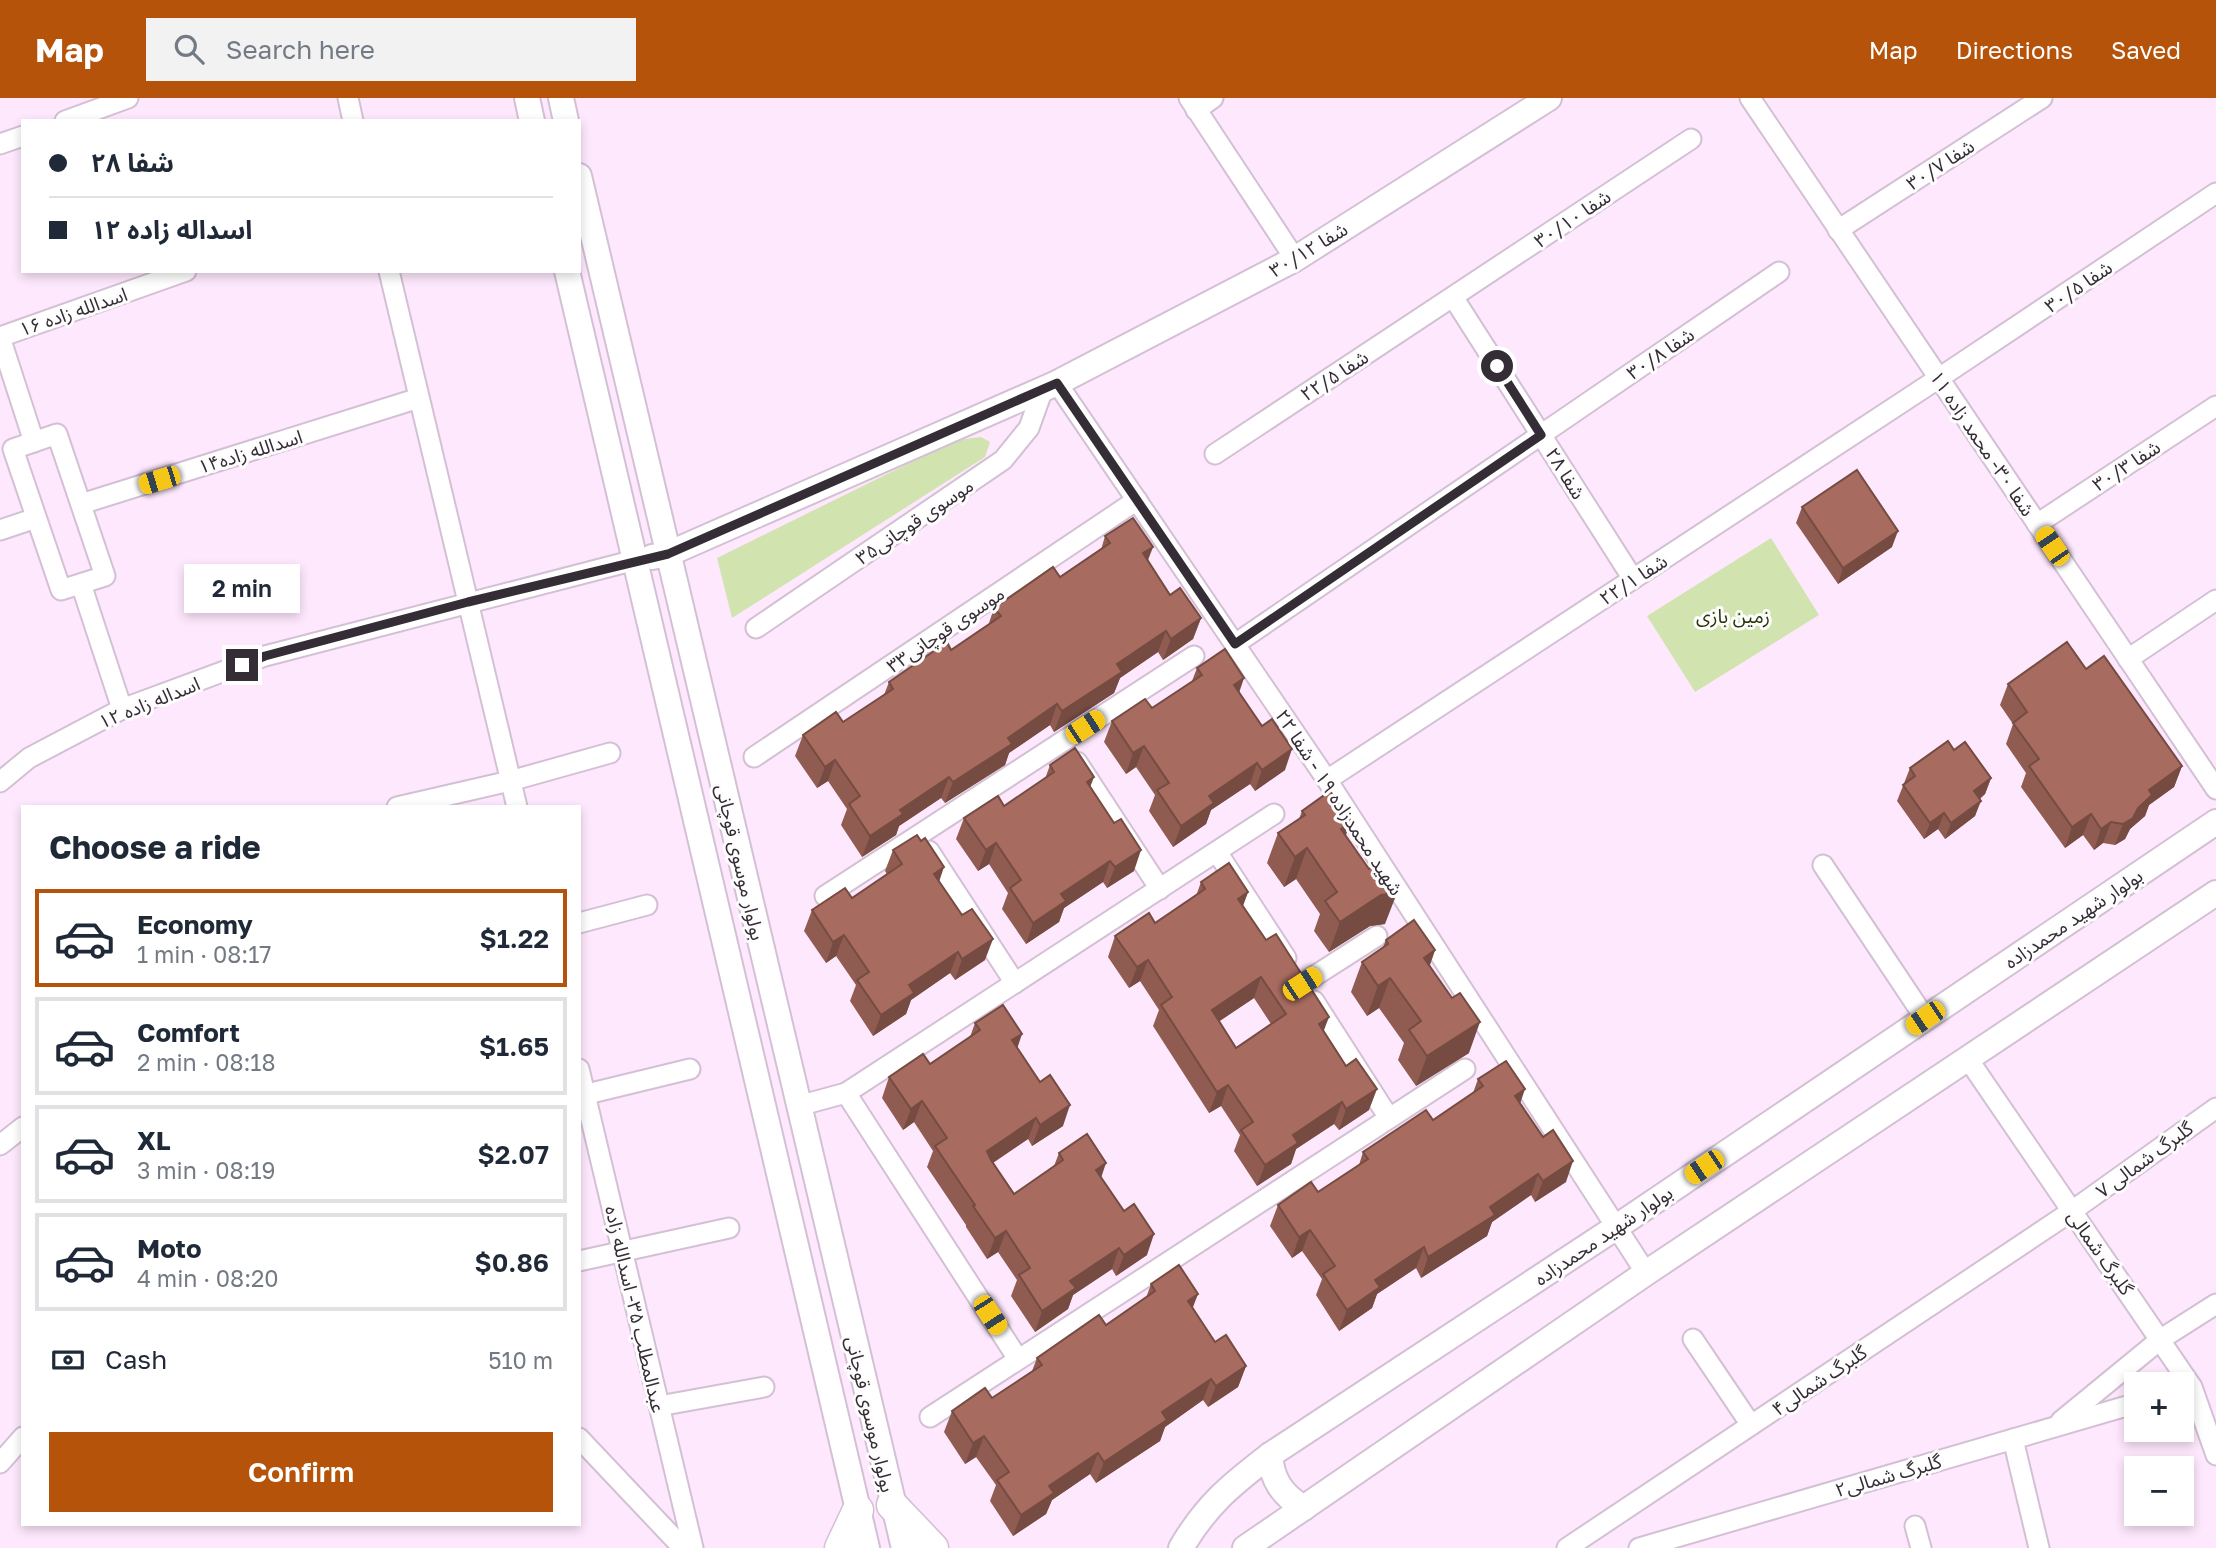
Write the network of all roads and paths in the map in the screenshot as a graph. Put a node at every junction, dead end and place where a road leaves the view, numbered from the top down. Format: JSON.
{"nodes":[{"id":1,"x":128,"y":98,"type":"edge"},
{"id":2,"x":348,"y":98,"type":"edge"},
{"id":3,"x":527,"y":98,"type":"edge"},
{"id":4,"x":561,"y":98,"type":"edge"},
{"id":5,"x":1213,"y":98,"type":"edge"},
{"id":6,"x":1549,"y":98,"type":"edge"},
{"id":7,"x":1750,"y":98,"type":"edge"},
{"id":8,"x":2042,"y":98,"type":"edge"},
{"id":9,"x":1192,"y":104,"type":"edge"},
{"id":10,"x":70,"y":119,"type":"edge"},
{"id":11,"x":353,"y":119,"type":"edge"},
{"id":12,"x":532,"y":119,"type":"edge"},
{"id":13,"x":566,"y":119,"type":"edge"},
{"id":14,"x":21,"y":137,"type":"edge"},
{"id":15,"x":1690,"y":139,"type":"dead end"},
{"id":16,"x":0,"y":144,"type":"edge"},
{"id":17,"x":581,"y":184,"type":"edge"},
{"id":18,"x":2216,"y":193,"type":"edge"},
{"id":19,"x":1838,"y":230,"type":"junction"},
{"id":20,"x":1295,"y":259,"type":"junction"},
{"id":21,"x":1779,"y":272,"type":"dead end"},
{"id":22,"x":180,"y":273,"type":"edge"},
{"id":23,"x":389,"y":273,"type":"edge"},
{"id":24,"x":567,"y":273,"type":"edge"},
{"id":25,"x":1453,"y":297,"type":"junction"},
{"id":26,"x":0,"y":337,"type":"edge"},
{"id":27,"x":1939,"y":379,"type":"junction"},
{"id":28,"x":1050,"y":386,"type":"junction"},
{"id":29,"x":419,"y":398,"type":"junction"},
{"id":30,"x":2216,"y":406,"type":"edge"},
{"id":31,"x":1541,"y":435,"type":"junction"},
{"id":32,"x":34,"y":442,"type":"junction"},
{"id":33,"x":1215,"y":454,"type":"dead end"},
{"id":34,"x":1137,"y":500,"type":"junction"},
{"id":35,"x":81,"y":504,"type":"junction"},
{"id":36,"x":36,"y":518,"type":"junction"},
{"id":37,"x":2037,"y":524,"type":"junction"},
{"id":38,"x":0,"y":530,"type":"edge"},
{"id":39,"x":668,"y":554,"type":"junction"},
{"id":40,"x":635,"y":560,"type":"junction"},
{"id":41,"x":1633,"y":579,"type":"junction"},
{"id":42,"x":81,"y":584,"type":"junction"},
{"id":43,"x":2216,"y":600,"type":"edge"},
{"id":44,"x":468,"y":602,"type":"junction"},
{"id":45,"x":756,"y":628,"type":"dead end"},
{"id":46,"x":1235,"y":644,"type":"junction"},
{"id":47,"x":1194,"y":656,"type":"dead end"},
{"id":48,"x":2128,"y":659,"type":"junction"},
{"id":49,"x":122,"y":709,"type":"junction"},
{"id":50,"x":1063,"y":741,"type":"junction"},
{"id":51,"x":610,"y":753,"type":"dead end"},
{"id":52,"x":754,"y":757,"type":"dead end"},
{"id":53,"x":1327,"y":780,"type":"junction"},
{"id":54,"x":510,"y":781,"type":"junction"},
{"id":55,"x":0,"y":782,"type":"edge"},
{"id":56,"x":2216,"y":789,"type":"edge"},
{"id":57,"x":406,"y":805,"type":"edge"},
{"id":58,"x":516,"y":805,"type":"edge"},
{"id":59,"x":1274,"y":814,"type":"dead end"},
{"id":60,"x":2216,"y":822,"type":"edge"},
{"id":61,"x":919,"y":835,"type":"junction"},
{"id":62,"x":1217,"y":852,"type":"junction"},
{"id":63,"x":1823,"y":865,"type":"dead end"},
{"id":64,"x":1160,"y":889,"type":"junction"},
{"id":65,"x":2216,"y":893,"type":"edge"},
{"id":66,"x":825,"y":896,"type":"dead end"},
{"id":67,"x":647,"y":905,"type":"dead end"},
{"id":68,"x":581,"y":922,"type":"edge"},
{"id":69,"x":1377,"y":936,"type":"dead end"},
{"id":70,"x":1015,"y":983,"type":"junction"},
{"id":71,"x":1302,"y":984,"type":"junction"},
{"id":72,"x":1925,"y":1018,"type":"junction"},
{"id":73,"x":1968,"y":1059,"type":"junction"},
{"id":74,"x":690,"y":1069,"type":"dead end"},
{"id":75,"x":1465,"y":1069,"type":"dead end"},
{"id":76,"x":846,"y":1093,"type":"junction"},
{"id":77,"x":582,"y":1095,"type":"edge"},
{"id":78,"x":798,"y":1106,"type":"junction"},
{"id":79,"x":2216,"y":1108,"type":"edge"},
{"id":80,"x":1389,"y":1118,"type":"junction"},
{"id":81,"x":21,"y":1129,"type":"edge"},
{"id":82,"x":0,"y":1145,"type":"edge"},
{"id":83,"x":2072,"y":1211,"type":"junction"},
{"id":84,"x":729,"y":1228,"type":"dead end"},
{"id":85,"x":1615,"y":1228,"type":"junction"},
{"id":86,"x":623,"y":1251,"type":"junction"},
{"id":87,"x":581,"y":1261,"type":"edge"},
{"id":88,"x":1646,"y":1273,"type":"junction"},
{"id":89,"x":2216,"y":1304,"type":"edge"},
{"id":90,"x":852,"y":1333,"type":"junction"},
{"id":91,"x":817,"y":1338,"type":"junction"},
{"id":92,"x":1693,"y":1339,"type":"dead end"},
{"id":93,"x":2161,"y":1339,"type":"junction"},
{"id":94,"x":1018,"y":1359,"type":"junction"},
{"id":95,"x":2179,"y":1372,"type":"edge"},
{"id":96,"x":764,"y":1387,"type":"dead end"},
{"id":97,"x":2194,"y":1404,"type":"edge"},
{"id":98,"x":659,"y":1406,"type":"junction"},
{"id":99,"x":2124,"y":1406,"type":"edge"},
{"id":100,"x":930,"y":1417,"type":"dead end"},
{"id":101,"x":1752,"y":1425,"type":"junction"},
{"id":102,"x":2055,"y":1426,"type":"junction"},
{"id":103,"x":2013,"y":1438,"type":"junction"},
{"id":104,"x":21,"y":1439,"type":"edge"},
{"id":105,"x":581,"y":1440,"type":"edge"},
{"id":106,"x":2216,"y":1454,"type":"edge"},
{"id":107,"x":1270,"y":1455,"type":"junction"},
{"id":108,"x":0,"y":1463,"type":"edge"},
{"id":109,"x":892,"y":1505,"type":"junction"},
{"id":110,"x":1304,"y":1508,"type":"junction"},
{"id":111,"x":858,"y":1510,"type":"junction"},
{"id":112,"x":1915,"y":1526,"type":"dead end"},
{"id":113,"x":1650,"y":1546,"type":"edge"},
{"id":114,"x":683,"y":1548,"type":"edge"},
{"id":115,"x":693,"y":1548,"type":"edge"},
{"id":116,"x":840,"y":1548,"type":"edge"},
{"id":117,"x":867,"y":1548,"type":"edge"},
{"id":118,"x":904,"y":1548,"type":"edge"},
{"id":119,"x":933,"y":1548,"type":"edge"},
{"id":120,"x":1181,"y":1548,"type":"edge"},
{"id":121,"x":1245,"y":1548,"type":"edge"},
{"id":122,"x":1567,"y":1548,"type":"edge"},
{"id":123,"x":1921,"y":1548,"type":"edge"},
{"id":124,"x":2039,"y":1548,"type":"edge"}],
"edges":[{"from":1,"to":10,"type":"street"},
{"from":2,"to":11,"type":"street"},
{"from":3,"to":12,"type":"street"},
{"from":4,"to":13,"type":"street"},
{"from":5,"to":9,"type":"street"},
{"from":6,"to":20,"type":"street","name":"شفا ۳۰/۱۲"},
{"from":7,"to":19,"type":"street","name":"شفا ۳۰- محمد زاده ۱۱"},
{"from":8,"to":19,"type":"street","name":"۳۰/۷ شفا"},
{"from":9,"to":20,"type":"street"},
{"from":14,"to":16,"type":"street"},
{"from":15,"to":25,"type":"street","name":"شفا ۳۰/۱۰"},
{"from":17,"to":39,"type":"street","name":"بولوار موسوی قوچانی"},
{"from":18,"to":27,"type":"street","name":"۳۰/۵ شفا"},
{"from":19,"to":27,"type":"street","name":"شفا ۳۰- محمد زاده ۱۱"},
{"from":20,"to":28,"type":"street","name":"شفا ۳۰/۱۲"},
{"from":21,"to":31,"type":"street","name":"شفا ۳۰/۸"},
{"from":22,"to":26,"type":"street","name":"اسدالله زاده ۱۶"},
{"from":23,"to":29,"type":"street"},
{"from":24,"to":40,"type":"street","name":"بولوار موسوی قوچانی"},
{"from":25,"to":31,"type":"street","name":"شفا ۲۸"},
{"from":25,"to":33,"type":"street","name":"شفا ۲۲/۵"},
{"from":26,"to":32,"type":"street"},
{"from":27,"to":37,"type":"street","name":"شفا ۳۰- محمد زاده ۱۱"},
{"from":27,"to":41,"type":"street","name":"۲۲/۱ شفا"},
{"from":28,"to":34,"type":"street","name":"شهید محمدزاده ۱۹ - شفا ۲۲"},
{"from":28,"to":39,"type":"street"},
{"from":28,"to":45,"type":"street","name":"موسوی قوچانی۳۵"},
{"from":29,"to":35,"type":"street","name":"اسدالله زاده۱۴"},
{"from":29,"to":44,"type":"street"},
{"from":30,"to":37,"type":"street","name":"۳۰/۳ شفا"},
{"from":31,"to":41,"type":"street","name":"شفا ۲۸"},
{"from":31,"to":46,"type":"street","name":"شفا ۳۰/۸"},
{"from":32,"to":35,"type":"street"},
{"from":32,"to":36,"type":"street"},
{"from":34,"to":46,"type":"street","name":"شهید محمدزاده ۱۹ - شفا ۲۲"},
{"from":34,"to":52,"type":"street","name":"موسوی قوچانی۳۳"},
{"from":35,"to":42,"type":"street"},
{"from":36,"to":38,"type":"street"},
{"from":36,"to":42,"type":"street"},
{"from":37,"to":48,"type":"street","name":"شفا ۳۰- محمد زاده ۱۱"},
{"from":39,"to":40,"type":"street"},
{"from":39,"to":78,"type":"street","name":"بولوار موسوی قوچانی"},
{"from":40,"to":44,"type":"street","name":"اسداله زاده ۱۲"},
{"from":40,"to":91,"type":"street","name":"بولوار موسوی قوچانی"},
{"from":41,"to":53,"type":"street","name":"۲۲/۱ شفا"},
{"from":42,"to":49,"type":"street"},
{"from":43,"to":48,"type":"street"},
{"from":44,"to":49,"type":"street","name":"اسداله زاده ۱۲"},
{"from":44,"to":54,"type":"street"},
{"from":46,"to":53,"type":"street","name":"شهید محمدزاده ۱۹ - شفا ۲۲"},
{"from":47,"to":50,"type":"street"},
{"from":48,"to":56,"type":"street","name":"شفا ۳۰- محمد زاده ۱۱"},
{"from":49,"to":55,"type":"street","name":"اسداله زاده ۱۲"},
{"from":50,"to":61,"type":"street"},
{"from":50,"to":64,"type":"street"},
{"from":51,"to":54,"type":"street"},
{"from":53,"to":85,"type":"street","name":"شهید محمدزاده ۱۹ - شفا ۲۲"},
{"from":54,"to":57,"type":"street"},
{"from":54,"to":58,"type":"street"},
{"from":59,"to":62,"type":"street"},
{"from":60,"to":72,"type":"street","name":"بولوار شهید محمدزاده"},
{"from":61,"to":66,"type":"street"},
{"from":61,"to":70,"type":"street"},
{"from":62,"to":64,"type":"street"},
{"from":62,"to":71,"type":"street"},
{"from":63,"to":72,"type":"street"},
{"from":64,"to":70,"type":"street"},
{"from":65,"to":73,"type":"street"},
{"from":67,"to":68,"type":"street"},
{"from":69,"to":71,"type":"street"},
{"from":70,"to":76,"type":"street"},
{"from":71,"to":80,"type":"street"},
{"from":72,"to":85,"type":"street","name":"بولوار شهید محمدزاده"},
{"from":73,"to":83,"type":"street","name":"گلبرگ شمالی"},
{"from":73,"to":88,"type":"street"},
{"from":74,"to":77,"type":"street"},
{"from":75,"to":80,"type":"street"},
{"from":76,"to":78,"type":"street"},
{"from":76,"to":94,"type":"street"},
{"from":77,"to":86,"type":"street","name":"عبدالمطلب ۳۵- اسدالله زاده"},
{"from":78,"to":90,"type":"street","name":"بولوار موسوی قوچانی"},
{"from":79,"to":83,"type":"street","name":"گلبرگ شمالی ۷"},
{"from":80,"to":94,"type":"street"},
{"from":81,"to":82,"type":"street"},
{"from":83,"to":93,"type":"street","name":"گلبرگ شمالی"},
{"from":83,"to":101,"type":"street","name":"گلبرگ شمالی۴"},
{"from":84,"to":86,"type":"street"},
{"from":85,"to":88,"type":"street","name":"شهید محمدزاده ۱۹ - شفا ۲۲"},
{"from":85,"to":107,"type":"street","name":"بولوار شهید محمدزاده"},
{"from":86,"to":87,"type":"street"},
{"from":86,"to":98,"type":"street","name":"عبدالمطلب ۳۵- اسدالله زاده"},
{"from":88,"to":110,"type":"street"},
{"from":89,"to":93,"type":"street"},
{"from":90,"to":91,"type":"street"},
{"from":90,"to":109,"type":"street","name":"بولوار موسوی قوچانی"},
{"from":91,"to":111,"type":"street","name":"بولوار موسوی قوچانی"},
{"from":92,"to":101,"type":"street"},
{"from":93,"to":95,"type":"street","name":"گلبرگ شمالی"},
{"from":93,"to":102,"type":"street"},
{"from":94,"to":100,"type":"street"},
{"from":96,"to":98,"type":"street"},
{"from":97,"to":106,"type":"street","name":"گلبرگ شمالی"},
{"from":98,"to":115,"type":"street","name":"عبدالمطلب ۳۵- اسدالله زاده"},
{"from":99,"to":102,"type":"street","name":"گلبرگ شمالی۲"},
{"from":101,"to":122,"type":"street","name":"گلبرگ شمالی۴"},
{"from":102,"to":103,"type":"street","name":"گلبرگ شمالی۲"},
{"from":103,"to":113,"type":"street","name":"گلبرگ شمالی۲"},
{"from":103,"to":124,"type":"street"},
{"from":104,"to":108,"type":"street"},
{"from":105,"to":114,"type":"street"},
{"from":107,"to":110,"type":"street"},
{"from":107,"to":120,"type":"street","name":"بولوار شهید محمدزاده"},
{"from":109,"to":118,"type":"street","name":"بولوار موسوی قوچانی"},
{"from":109,"to":119,"type":"main road"},
{"from":110,"to":121,"type":"street"},
{"from":111,"to":116,"type":"main road"},
{"from":111,"to":117,"type":"street","name":"بولوار موسوی قوچانی"},
{"from":112,"to":123,"type":"street"}]}
